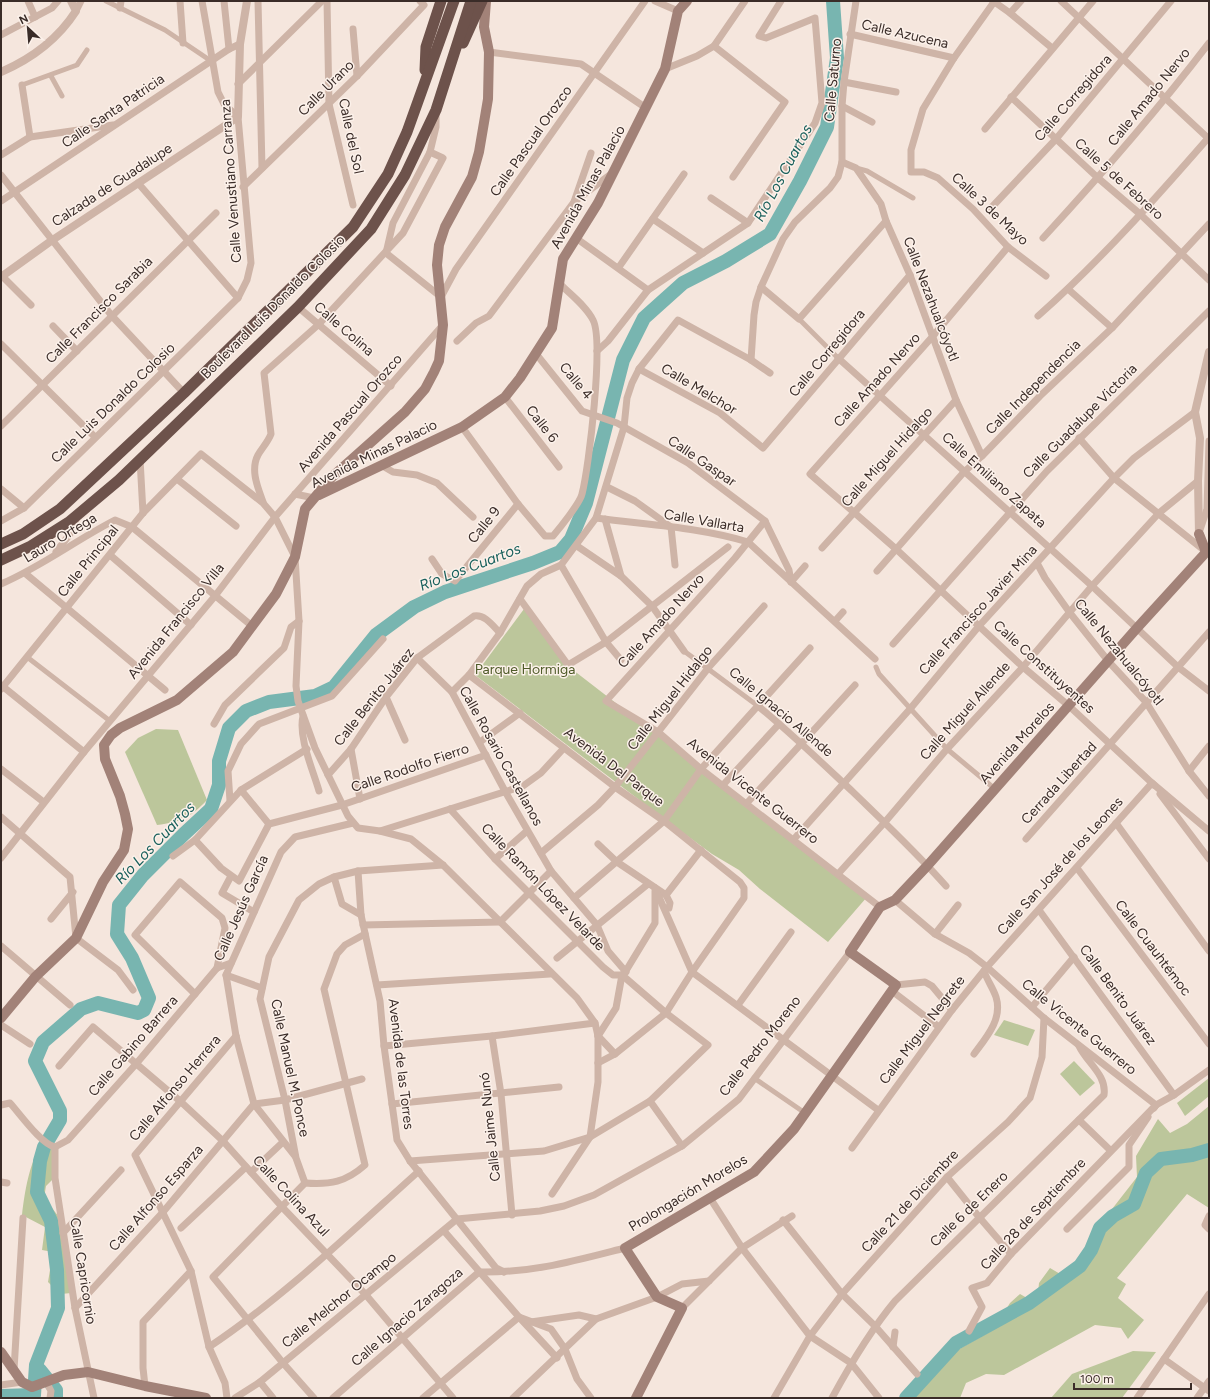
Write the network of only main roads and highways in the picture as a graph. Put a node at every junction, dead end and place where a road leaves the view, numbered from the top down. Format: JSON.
{"nodes":[{"id":1,"x":441,"y":1,"type":"edge"},
{"id":2,"x":454,"y":1,"type":"edge"},
{"id":3,"x":471,"y":1,"type":"edge"},
{"id":4,"x":482,"y":1,"type":"edge"},
{"id":5,"x":486,"y":1,"type":"edge"},
{"id":6,"x":687,"y":1,"type":"edge"},
{"id":7,"x":484,"y":27,"type":"junction"},
{"id":8,"x":466,"y":38,"type":"junction"},
{"id":9,"x":456,"y":50,"type":"junction"},
{"id":10,"x":426,"y":79,"type":"junction"},
{"id":11,"x":314,"y":498,"type":"junction"},
{"id":12,"x":1199,"y":534,"type":"road end"},
{"id":13,"x":1,"y":544,"type":"edge"},
{"id":14,"x":1208,"y":552,"type":"edge"},
{"id":15,"x":1,"y":560,"type":"edge"},
{"id":16,"x":894,"y":988,"type":"joint"},
{"id":17,"x":1,"y":1018,"type":"edge"},
{"id":18,"x":1,"y":1352,"type":"edge"},
{"id":19,"x":206,"y":1398,"type":"edge"},
{"id":20,"x":636,"y":1398,"type":"edge"}],
"edges":[{"from":1,"to":10,"type":"highway"},
{"from":2,"to":10,"type":"highway","name":"Boulevard Luis Donaldo Colosio"},
{"from":3,"to":9,"type":"highway","name":"Boulevard Luis Donaldo Colosio"},
{"from":4,"to":8,"type":"highway"},
{"from":5,"to":7,"type":"main road"},
{"from":6,"to":11,"type":"main road","name":"Avenida Minas Palacio"},
{"from":7,"to":8,"type":"main road"},
{"from":7,"to":11,"type":"main road"},
{"from":8,"to":9,"type":"highway"},
{"from":9,"to":15,"type":"highway","name":"Boulevard Luis Donaldo Colosio"},
{"from":10,"to":13,"type":"highway","name":"Boulevard Luis Donaldo Colosio"},
{"from":11,"to":17,"type":"main road","name":"Avenida Minas Palacio"},
{"from":12,"to":14,"type":"main road"},
{"from":14,"to":16,"type":"main road","name":"Avenida Morelos"},
{"from":16,"to":20,"type":"main road","name":"Prolongación Morelos"},
{"from":18,"to":19,"type":"main road"}]}
